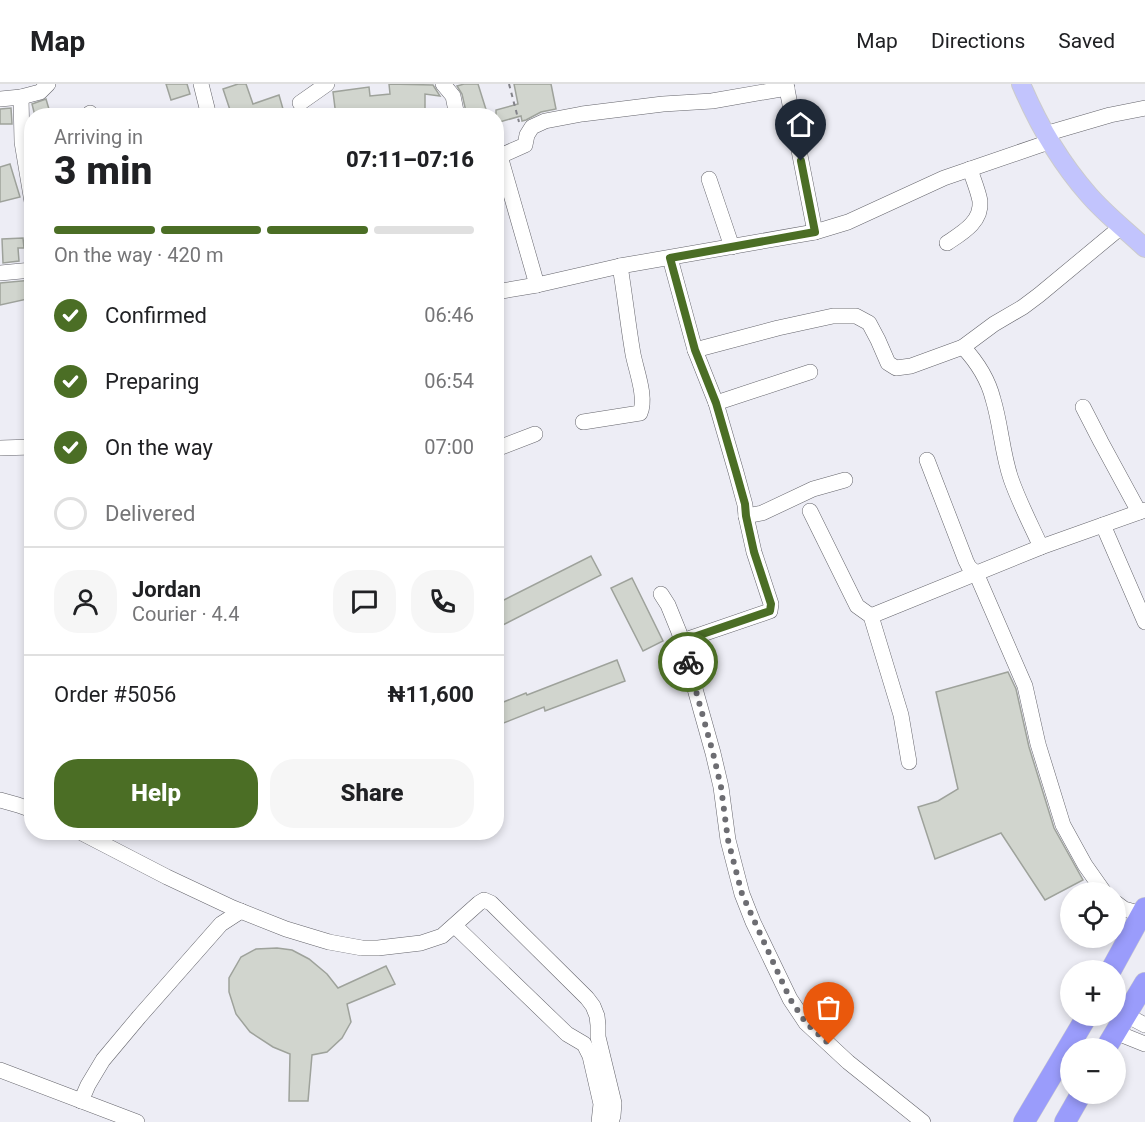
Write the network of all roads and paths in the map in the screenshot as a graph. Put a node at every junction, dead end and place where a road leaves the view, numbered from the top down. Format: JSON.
{"nodes":[{"id":1,"x":48,"y":84,"type":"edge"},
{"id":2,"x":201,"y":84,"type":"edge"},
{"id":3,"x":325,"y":84,"type":"edge"},
{"id":4,"x":444,"y":84,"type":"edge"},
{"id":5,"x":509,"y":84,"type":"edge"},
{"id":6,"x":1021,"y":84,"type":"edge"},
{"id":7,"x":786,"y":86,"type":"edge"},
{"id":8,"x":21,"y":97,"type":"junction"},
{"id":9,"x":0,"y":99,"type":"edge"},
{"id":10,"x":300,"y":103,"type":"dead end"},
{"id":11,"x":207,"y":108,"type":"edge"},
{"id":12,"x":455,"y":108,"type":"edge"},
{"id":13,"x":1145,"y":108,"type":"edge"},
{"id":14,"x":528,"y":134,"type":"junction"},
{"id":15,"x":1047,"y":138,"type":"junction"},
{"id":16,"x":24,"y":154,"type":"edge"},
{"id":17,"x":504,"y":154,"type":"edge"},
{"id":18,"x":970,"y":169,"type":"junction"},
{"id":19,"x":504,"y":176,"type":"edge"},
{"id":20,"x":709,"y":179,"type":"dead end"},
{"id":21,"x":1121,"y":227,"type":"junction"},
{"id":22,"x":815,"y":232,"type":"junction"},
{"id":23,"x":947,"y":243,"type":"dead end"},
{"id":24,"x":732,"y":247,"type":"junction"},
{"id":25,"x":1145,"y":248,"type":"edge"},
{"id":26,"x":670,"y":258,"type":"junction"},
{"id":27,"x":620,"y":266,"type":"junction"},
{"id":28,"x":24,"y":271,"type":"edge"},
{"id":29,"x":0,"y":273,"type":"edge"},
{"id":30,"x":537,"y":285,"type":"junction"},
{"id":31,"x":504,"y":291,"type":"edge"},
{"id":32,"x":963,"y":347,"type":"junction"},
{"id":33,"x":695,"y":350,"type":"junction"},
{"id":34,"x":810,"y":372,"type":"dead end"},
{"id":35,"x":716,"y":403,"type":"junction"},
{"id":36,"x":1083,"y":407,"type":"dead end"},
{"id":37,"x":583,"y":422,"type":"dead end"},
{"id":38,"x":535,"y":434,"type":"dead end"},
{"id":39,"x":504,"y":446,"type":"edge"},
{"id":40,"x":24,"y":447,"type":"edge"},
{"id":41,"x":0,"y":448,"type":"edge"},
{"id":42,"x":927,"y":460,"type":"dead end"},
{"id":43,"x":845,"y":480,"type":"dead end"},
{"id":44,"x":810,"y":511,"type":"dead end"},
{"id":45,"x":1142,"y":511,"type":"edge"},
{"id":46,"x":746,"y":516,"type":"junction"},
{"id":47,"x":1103,"y":525,"type":"junction"},
{"id":48,"x":1041,"y":547,"type":"junction"},
{"id":49,"x":976,"y":573,"type":"junction"},
{"id":50,"x":661,"y":594,"type":"dead end"},
{"id":51,"x":871,"y":616,"type":"junction"},
{"id":52,"x":1145,"y":622,"type":"edge"},
{"id":53,"x":682,"y":641,"type":"junction"},
{"id":54,"x":909,"y":762,"type":"dead end"},
{"id":55,"x":0,"y":800,"type":"edge"},
{"id":56,"x":24,"y":807,"type":"edge"},
{"id":57,"x":95,"y":840,"type":"edge"},
{"id":58,"x":1097,"y":882,"type":"edge"},
{"id":59,"x":221,"y":903,"type":"junction"},
{"id":60,"x":1126,"y":909,"type":"edge"},
{"id":61,"x":241,"y":911,"type":"junction"},
{"id":62,"x":1143,"y":911,"type":"edge"},
{"id":63,"x":221,"y":924,"type":"junction"},
{"id":64,"x":454,"y":926,"type":"junction"},
{"id":65,"x":1116,"y":960,"type":"edge"},
{"id":66,"x":1145,"y":983,"type":"edge"},
{"id":67,"x":1145,"y":1025,"type":"edge"},
{"id":68,"x":1081,"y":1026,"type":"edge"},
{"id":69,"x":1116,"y":1032,"type":"edge"},
{"id":70,"x":1145,"y":1044,"type":"edge"},
{"id":71,"x":0,"y":1070,"type":"edge"},
{"id":72,"x":81,"y":1101,"type":"junction"},
{"id":73,"x":1075,"y":1104,"type":"edge"},
{"id":74,"x":137,"y":1122,"type":"edge"},
{"id":75,"x":599,"y":1122,"type":"edge"},
{"id":76,"x":611,"y":1122,"type":"edge"},
{"id":77,"x":923,"y":1122,"type":"edge"},
{"id":78,"x":1024,"y":1122,"type":"edge"},
{"id":79,"x":1065,"y":1122,"type":"edge"}],
"edges":[{"from":1,"to":8,"type":"street"},
{"from":2,"to":11,"type":"street"},
{"from":3,"to":10,"type":"street"},
{"from":4,"to":12,"type":"street"},
{"from":5,"to":14,"type":"path"},
{"from":6,"to":15,"type":"main road"},
{"from":7,"to":14,"type":"street"},
{"from":7,"to":22,"type":"street"},
{"from":8,"to":9,"type":"street"},
{"from":8,"to":16,"type":"street"},
{"from":13,"to":15,"type":"street"},
{"from":14,"to":17,"type":"street"},
{"from":15,"to":18,"type":"street"},
{"from":15,"to":21,"type":"main road"},
{"from":18,"to":22,"type":"street"},
{"from":18,"to":23,"type":"street"},
{"from":19,"to":30,"type":"street"},
{"from":20,"to":24,"type":"street"},
{"from":21,"to":25,"type":"main road"},
{"from":21,"to":32,"type":"street"},
{"from":22,"to":24,"type":"street"},
{"from":24,"to":26,"type":"street"},
{"from":26,"to":27,"type":"street"},
{"from":26,"to":33,"type":"street"},
{"from":27,"to":30,"type":"street"},
{"from":27,"to":37,"type":"street"},
{"from":28,"to":29,"type":"street"},
{"from":30,"to":31,"type":"street"},
{"from":32,"to":33,"type":"street"},
{"from":32,"to":48,"type":"street"},
{"from":33,"to":35,"type":"street"},
{"from":34,"to":35,"type":"street"},
{"from":35,"to":46,"type":"street"},
{"from":36,"to":45,"type":"street"},
{"from":38,"to":39,"type":"street"},
{"from":40,"to":41,"type":"street"},
{"from":42,"to":49,"type":"street"},
{"from":43,"to":46,"type":"street"},
{"from":44,"to":51,"type":"street"},
{"from":45,"to":47,"type":"street"},
{"from":46,"to":53,"type":"street"},
{"from":47,"to":48,"type":"street"},
{"from":47,"to":52,"type":"street"},
{"from":48,"to":49,"type":"street"},
{"from":49,"to":51,"type":"street"},
{"from":49,"to":58,"type":"street"},
{"from":50,"to":53,"type":"street"},
{"from":51,"to":54,"type":"street"},
{"from":53,"to":77,"type":"street"},
{"from":55,"to":56,"type":"street"},
{"from":57,"to":59,"type":"street"},
{"from":59,"to":61,"type":"street"},
{"from":59,"to":63,"type":"street"},
{"from":60,"to":62,"type":"street"},
{"from":61,"to":63,"type":"street"},
{"from":61,"to":64,"type":"street"},
{"from":62,"to":65,"type":"highway"},
{"from":63,"to":72,"type":"street"},
{"from":64,"to":75,"type":"street"},
{"from":64,"to":76,"type":"street"},
{"from":66,"to":69,"type":"highway"},
{"from":67,"to":69,"type":"street"},
{"from":68,"to":78,"type":"highway"},
{"from":69,"to":70,"type":"street"},
{"from":71,"to":72,"type":"street"},
{"from":72,"to":74,"type":"street"},
{"from":73,"to":79,"type":"highway"}]}
